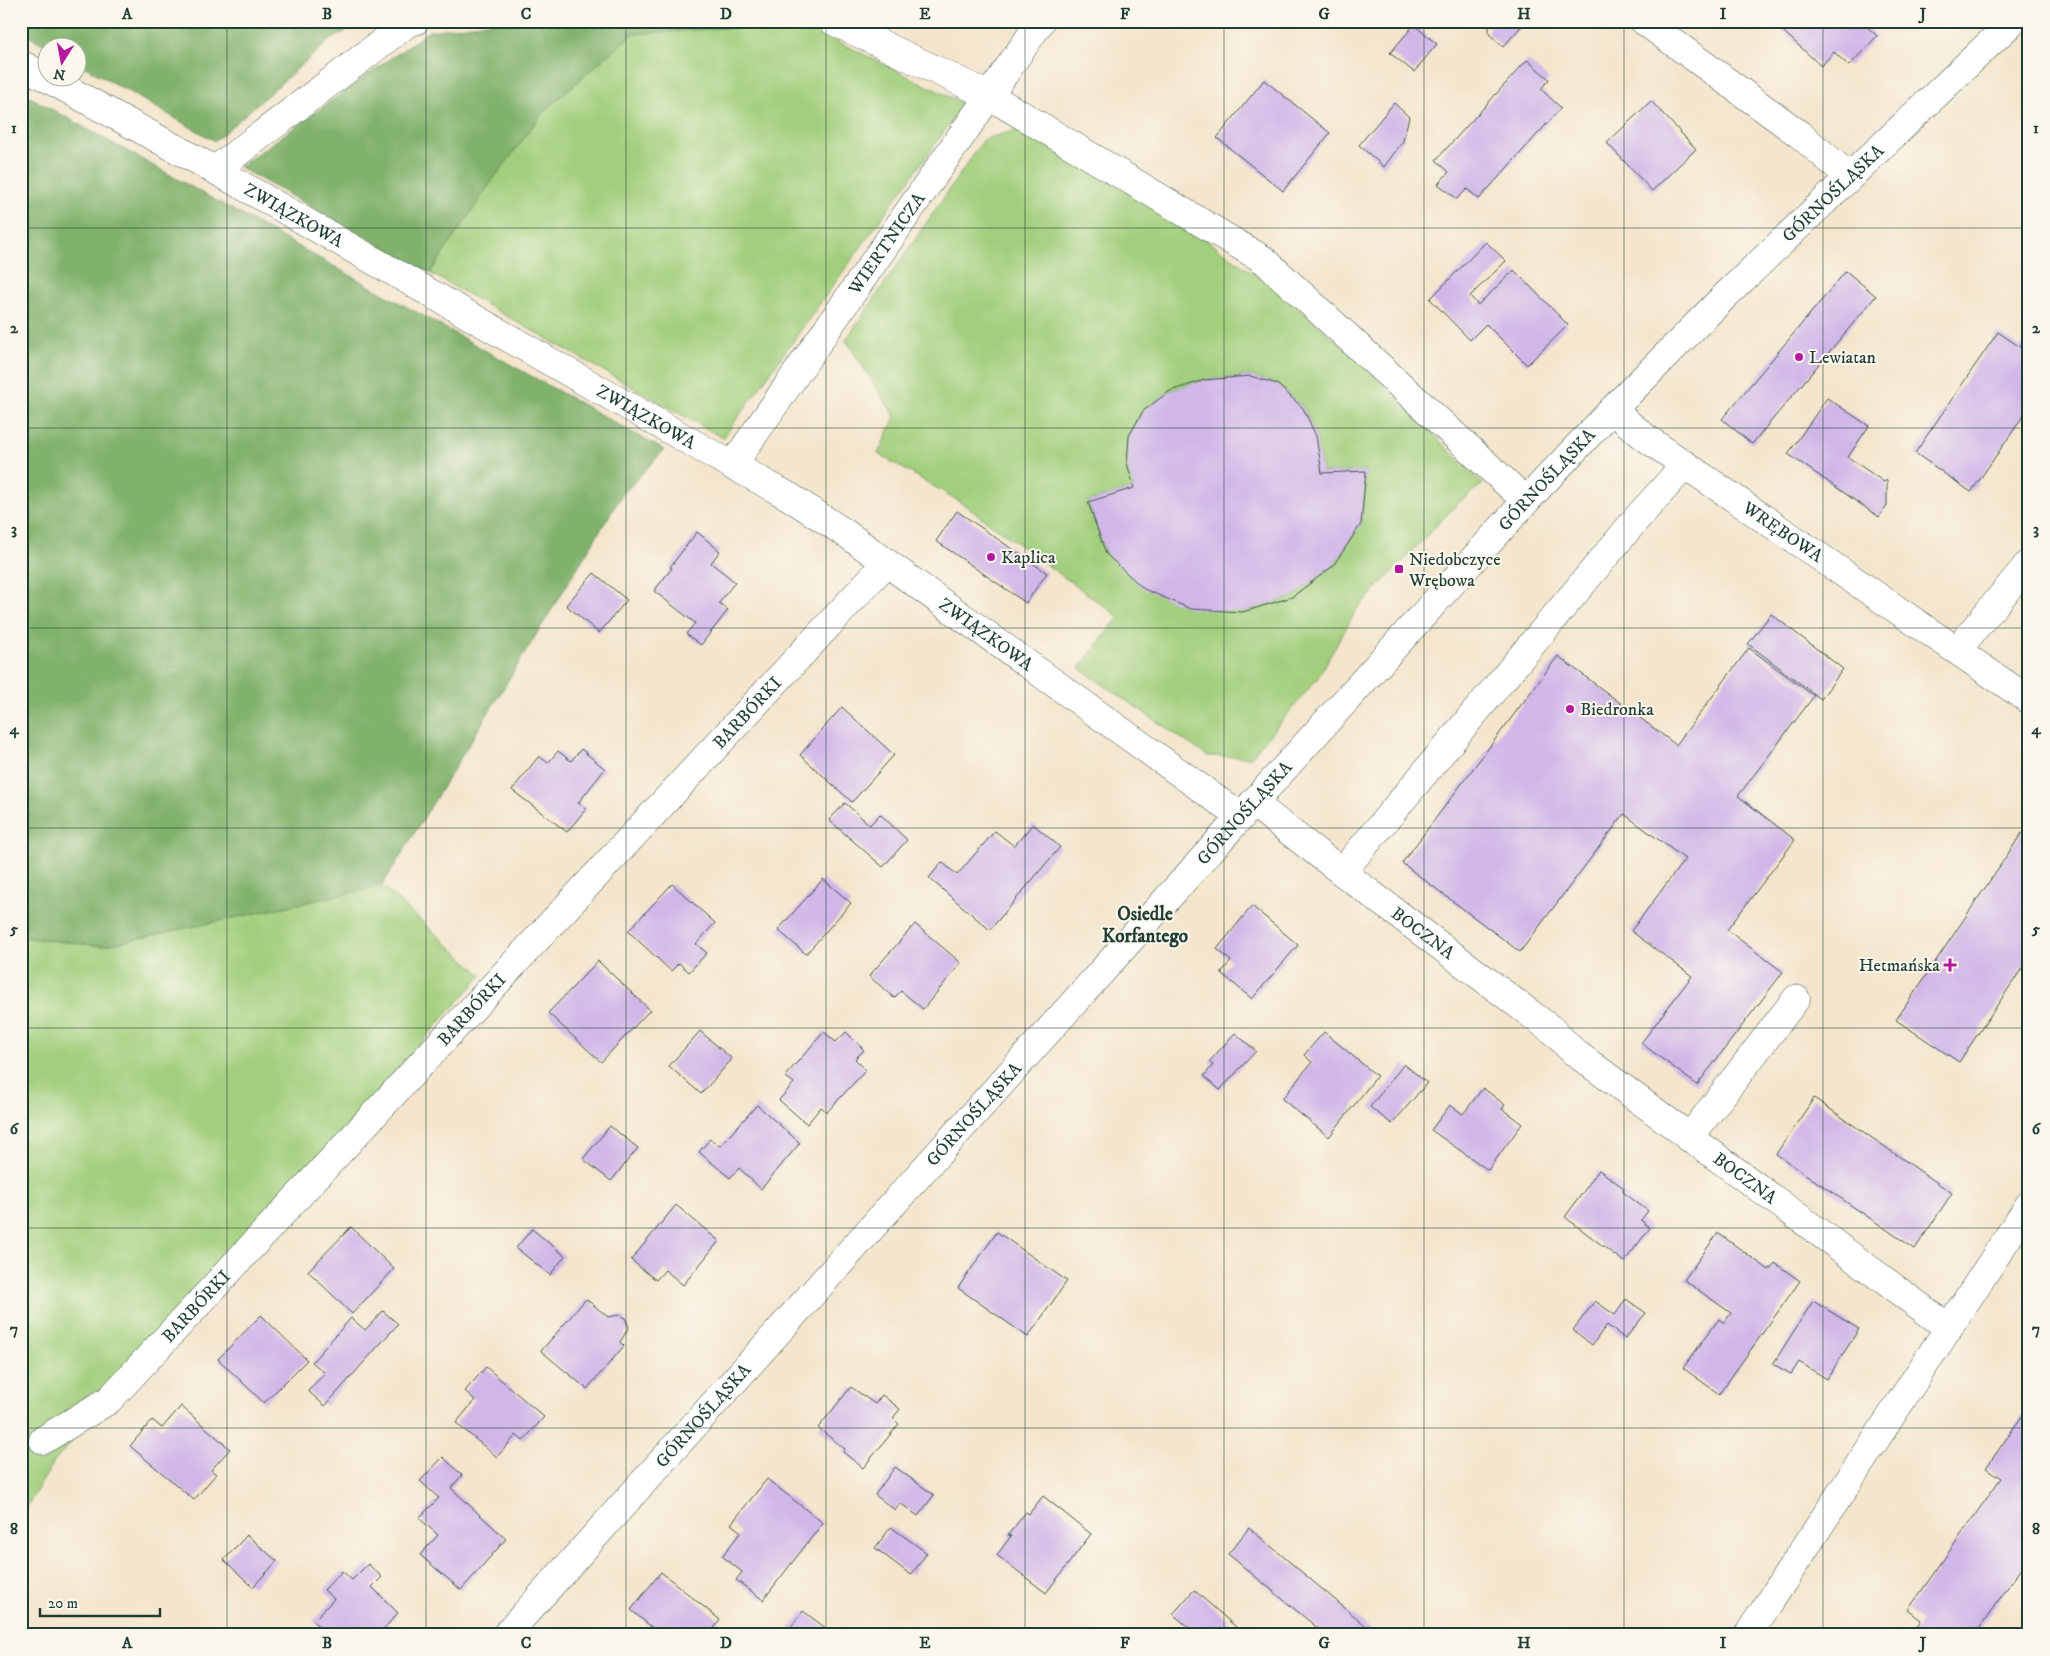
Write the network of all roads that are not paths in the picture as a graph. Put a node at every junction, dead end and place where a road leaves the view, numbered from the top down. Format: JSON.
{"nodes":[{"id":1,"x":415,"y":21,"type":"edge"},
{"id":2,"x":833,"y":21,"type":"edge"},
{"id":3,"x":1041,"y":21,"type":"edge"},
{"id":4,"x":1644,"y":21,"type":"edge"},
{"id":5,"x":2013,"y":21,"type":"edge"},
{"id":6,"x":21,"y":64,"type":"edge"},
{"id":7,"x":988,"y":95,"type":"junction"},
{"id":8,"x":215,"y":170,"type":"junction"},
{"id":9,"x":1850,"y":177,"type":"junction"},
{"id":10,"x":1612,"y":410,"type":"junction"},
{"id":11,"x":1684,"y":465,"type":"junction"},
{"id":12,"x":732,"y":466,"type":"junction"},
{"id":13,"x":1526,"y":501,"type":"junction"},
{"id":14,"x":886,"y":563,"type":"junction"},
{"id":15,"x":2029,"y":563,"type":"edge"},
{"id":16,"x":1957,"y":650,"type":"junction"},
{"id":17,"x":2029,"y":700,"type":"edge"},
{"id":18,"x":1247,"y":810,"type":"junction"},
{"id":19,"x":1342,"y":872,"type":"junction"},
{"id":20,"x":1796,"y":999,"type":"dead end"},
{"id":21,"x":1689,"y":1138,"type":"junction"},
{"id":22,"x":2029,"y":1205,"type":"edge"},
{"id":23,"x":1949,"y":1328,"type":"junction"},
{"id":24,"x":43,"y":1440,"type":"dead end"},
{"id":25,"x":506,"y":1635,"type":"edge"},
{"id":26,"x":1748,"y":1635,"type":"edge"}],
"edges":[{"from":1,"to":8,"type":"street"},
{"from":2,"to":7,"type":"street"},
{"from":3,"to":7,"type":"street","name":"WIERTNICZA"},
{"from":4,"to":9,"type":"street"},
{"from":5,"to":9,"type":"street","name":"GÓRNOŚLĄSKA"},
{"from":6,"to":8,"type":"street","name":"ZWIĄZKOWA"},
{"from":7,"to":12,"type":"street","name":"WIERTNICZA"},
{"from":7,"to":13,"type":"street"},
{"from":8,"to":12,"type":"street","name":"ZWIĄZKOWA"},
{"from":9,"to":10,"type":"street","name":"GÓRNOŚLĄSKA"},
{"from":10,"to":11,"type":"street","name":"WRĘBOWA"},
{"from":10,"to":13,"type":"street","name":"GÓRNOŚLĄSKA"},
{"from":11,"to":16,"type":"street","name":"WRĘBOWA"},
{"from":11,"to":19,"type":"street"},
{"from":12,"to":14,"type":"street","name":"ZWIĄZKOWA"},
{"from":13,"to":18,"type":"street","name":"GÓRNOŚLĄSKA"},
{"from":14,"to":18,"type":"street","name":"ZWIĄZKOWA"},
{"from":14,"to":24,"type":"street","name":"BARBÓRKI"},
{"from":15,"to":16,"type":"street"},
{"from":16,"to":17,"type":"street","name":"WRĘBOWA"},
{"from":18,"to":19,"type":"street","name":"BOCZNA"},
{"from":18,"to":25,"type":"street","name":"GÓRNOŚLĄSKA"},
{"from":19,"to":21,"type":"street","name":"BOCZNA"},
{"from":20,"to":21,"type":"street"},
{"from":21,"to":23,"type":"street","name":"BOCZNA"},
{"from":22,"to":23,"type":"street"},
{"from":23,"to":26,"type":"street"}]}
